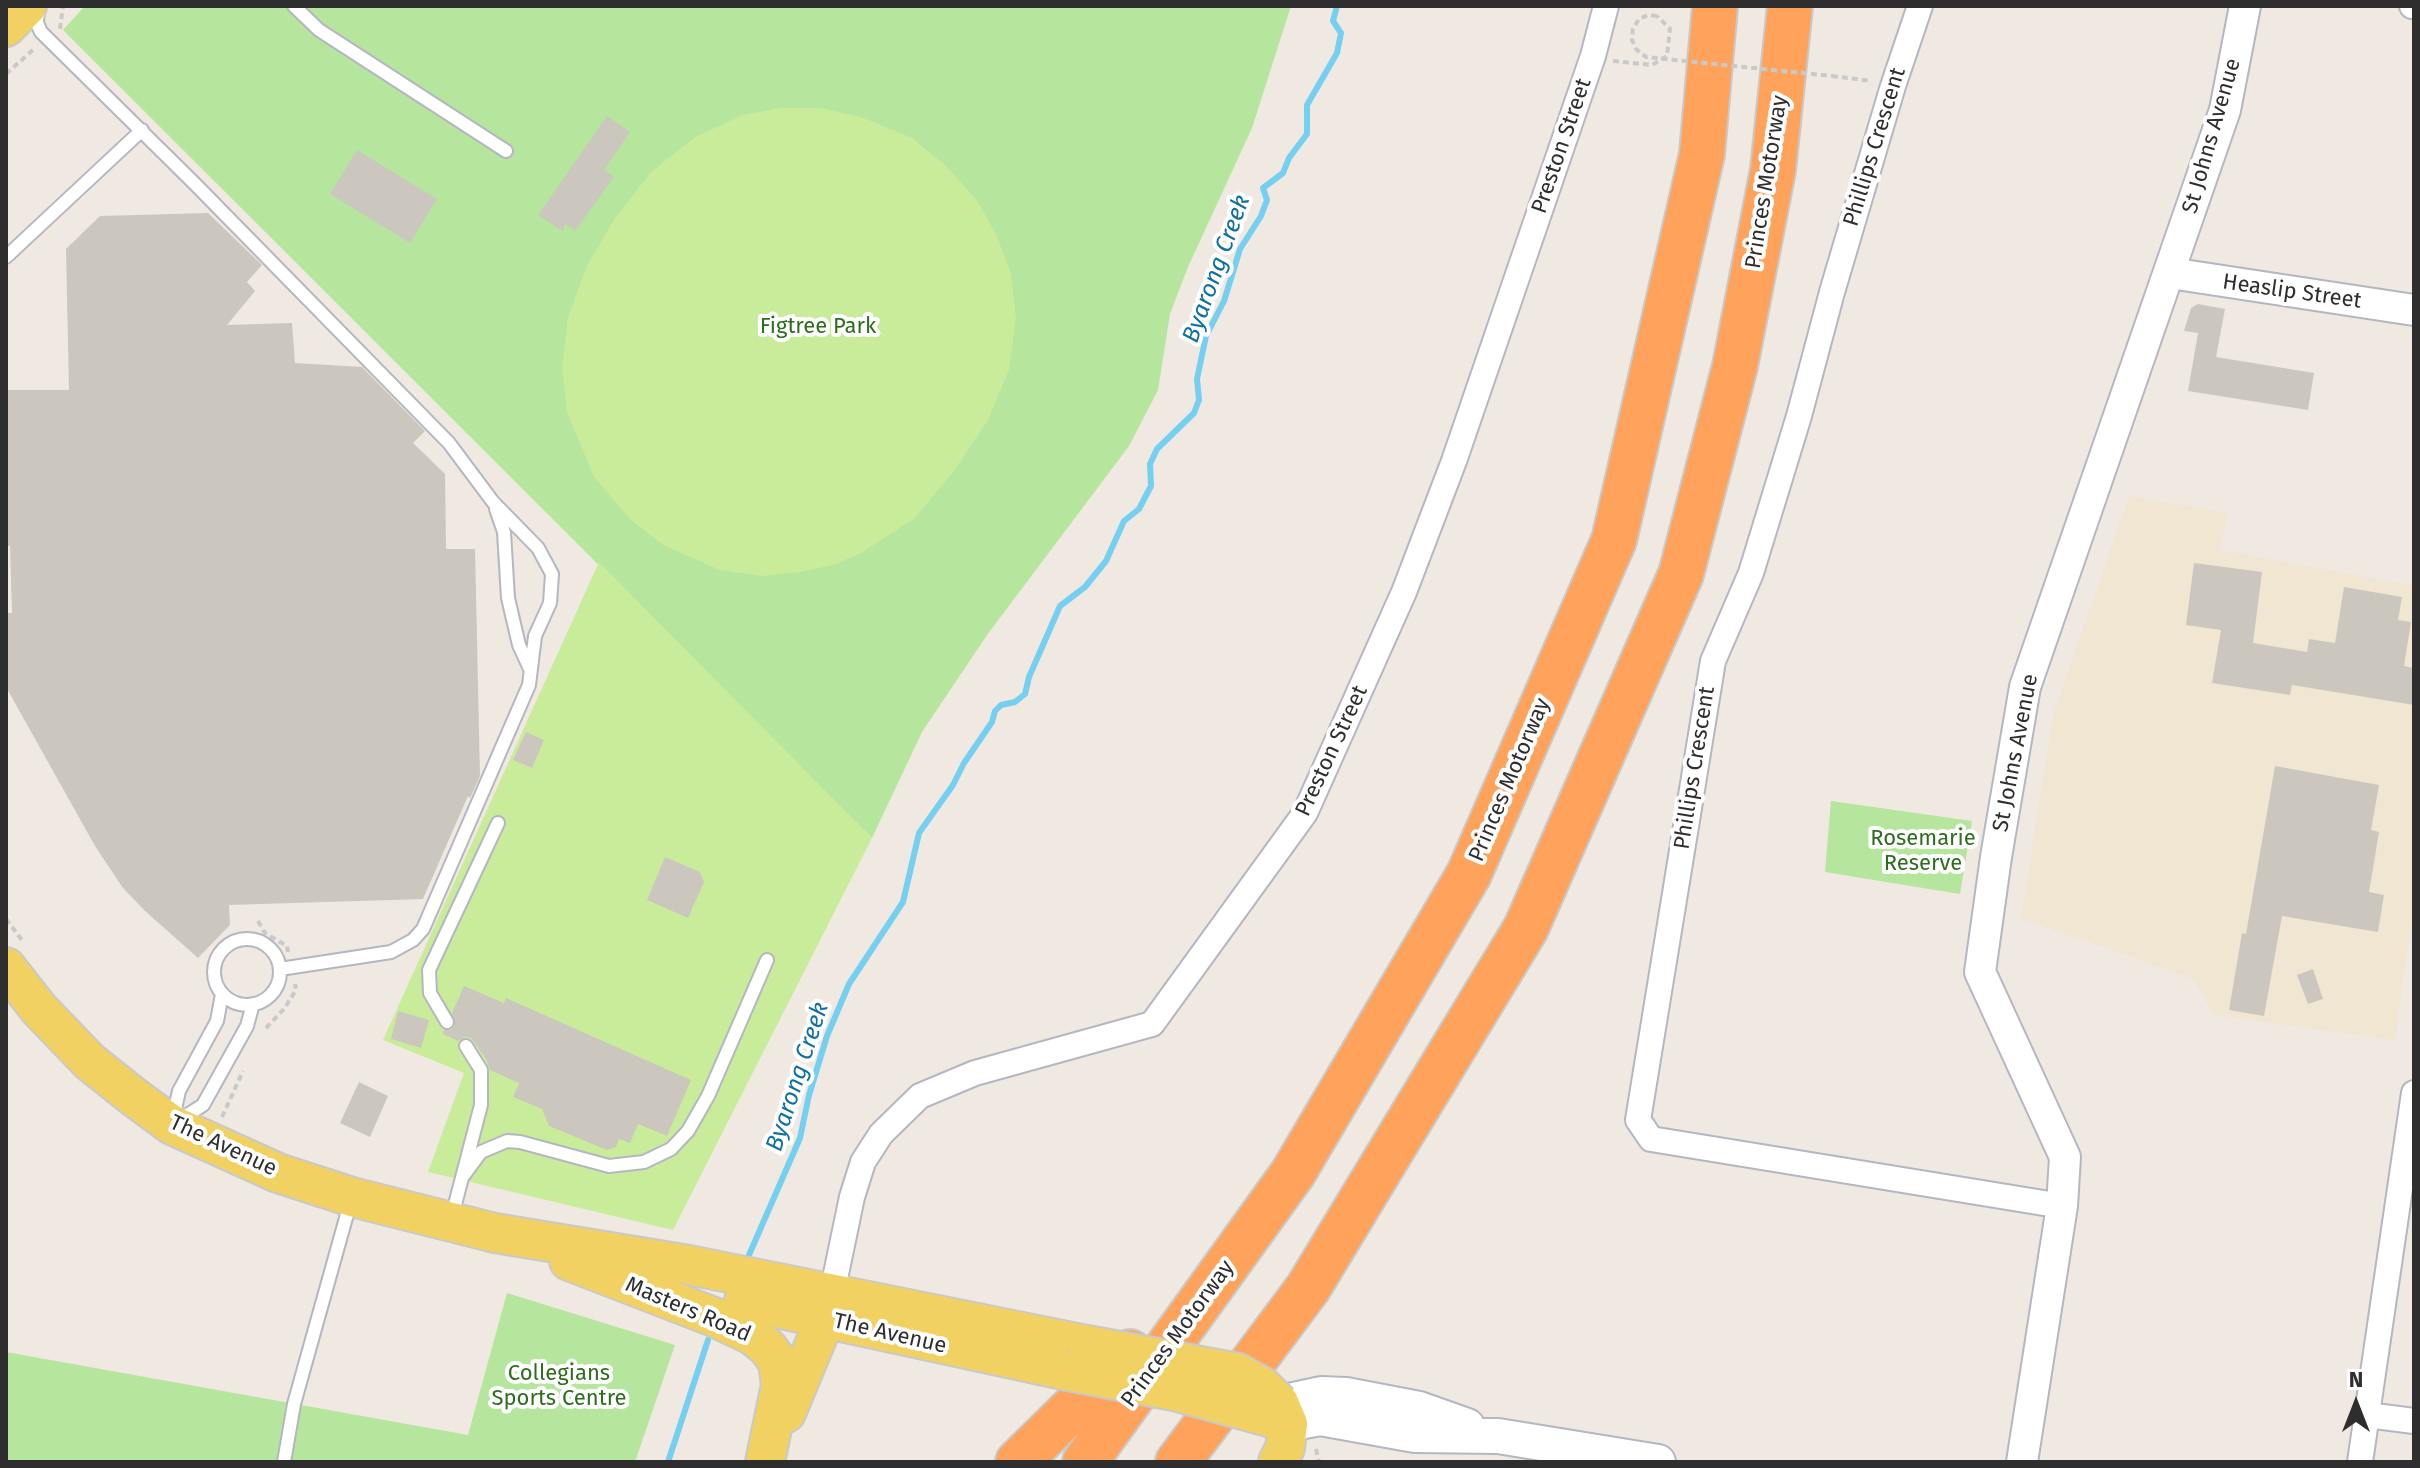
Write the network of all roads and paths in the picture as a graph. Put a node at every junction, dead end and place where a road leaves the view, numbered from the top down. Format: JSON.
{"nodes":[{"id":1,"x":27,"y":6,"type":"edge"},
{"id":2,"x":39,"y":6,"type":"edge"},
{"id":3,"x":294,"y":6,"type":"edge"},
{"id":4,"x":1606,"y":6,"type":"edge"},
{"id":5,"x":1715,"y":6,"type":"edge"},
{"id":6,"x":1790,"y":6,"type":"edge"},
{"id":7,"x":1920,"y":6,"type":"edge"},
{"id":8,"x":2245,"y":6,"type":"edge"},
{"id":9,"x":6,"y":27,"type":"edge"},
{"id":10,"x":1593,"y":56,"type":"junction"},
{"id":11,"x":1893,"y":86,"type":"junction"},
{"id":12,"x":142,"y":130,"type":"junction"},
{"id":13,"x":506,"y":151,"type":"dead end"},
{"id":14,"x":6,"y":257,"type":"edge"},
{"id":15,"x":2170,"y":273,"type":"junction"},
{"id":16,"x":2414,"y":310,"type":"edge"},
{"id":17,"x":493,"y":502,"type":"junction"},
{"id":18,"x":531,"y":672,"type":"junction"},
{"id":19,"x":498,"y":823,"type":"dead end"},
{"id":20,"x":6,"y":919,"type":"edge"},
{"id":21,"x":18,"y":959,"type":"edge"},
{"id":22,"x":767,"y":960,"type":"dead end"},
{"id":23,"x":280,"y":969,"type":"junction"},
{"id":24,"x":222,"y":994,"type":"junction"},
{"id":25,"x":253,"y":1004,"type":"junction"},
{"id":26,"x":447,"y":1022,"type":"dead end"},
{"id":27,"x":466,"y":1046,"type":"dead end"},
{"id":28,"x":2414,"y":1093,"type":"edge"},
{"id":29,"x":172,"y":1125,"type":"junction"},
{"id":30,"x":464,"y":1175,"type":"junction"},
{"id":31,"x":352,"y":1197,"type":"junction"},
{"id":32,"x":2062,"y":1206,"type":"junction"},
{"id":33,"x":450,"y":1223,"type":"junction"},
{"id":34,"x":1254,"y":1230,"type":"junction"},
{"id":35,"x":495,"y":1233,"type":"junction"},
{"id":36,"x":1308,"y":1288,"type":"junction"},
{"id":37,"x":828,"y":1306,"type":"junction"},
{"id":38,"x":1280,"y":1410,"type":"junction"},
{"id":39,"x":2367,"y":1415,"type":"junction"},
{"id":40,"x":2414,"y":1421,"type":"edge"},
{"id":41,"x":284,"y":1462,"type":"edge"},
{"id":42,"x":766,"y":1462,"type":"edge"},
{"id":43,"x":1018,"y":1462,"type":"edge"},
{"id":44,"x":1085,"y":1462,"type":"edge"},
{"id":45,"x":1178,"y":1462,"type":"edge"},
{"id":46,"x":1196,"y":1462,"type":"edge"},
{"id":47,"x":1278,"y":1462,"type":"edge"},
{"id":48,"x":1658,"y":1462,"type":"edge"},
{"id":49,"x":2022,"y":1462,"type":"edge"},
{"id":50,"x":2360,"y":1462,"type":"edge"}],
"edges":[{"from":1,"to":9,"type":"main road"},
{"from":2,"to":12,"type":"lane"},
{"from":3,"to":13,"type":"lane"},
{"from":4,"to":10,"type":"street","name":"Preston Street"},
{"from":5,"to":34,"type":"highway","name":"Princes Motorway"},
{"from":6,"to":36,"type":"highway","name":"Princes Motorway"},
{"from":7,"to":11,"type":"street","name":"Phillips Crescent"},
{"from":8,"to":15,"type":"street","name":"St Johns Avenue"},
{"from":10,"to":11,"type":"path","bridge":true},
{"from":10,"to":37,"type":"street","name":"Preston Street"},
{"from":11,"to":32,"type":"street","name":"Phillips Crescent"},
{"from":12,"to":14,"type":"lane"},
{"from":12,"to":17,"type":"lane"},
{"from":15,"to":16,"type":"street","name":"Heaslip Street"},
{"from":15,"to":32,"type":"street","name":"St Johns Avenue"},
{"from":17,"to":18,"type":"lane"},
{"from":17,"to":18,"type":"lane"},
{"from":18,"to":23,"type":"lane"},
{"from":19,"to":26,"type":"lane"},
{"from":20,"to":21,"type":"path"},
{"from":21,"to":29,"type":"main road","name":"The Avenue"},
{"from":22,"to":30,"type":"lane"},
{"from":23,"to":24,"type":"lane"},
{"from":23,"to":25,"type":"lane"},
{"from":24,"to":25,"type":"lane"},
{"from":24,"to":29,"type":"lane"},
{"from":25,"to":29,"type":"lane"},
{"from":27,"to":30,"type":"lane"},
{"from":28,"to":39,"type":"street"},
{"from":29,"to":31,"type":"main road","name":"The Avenue"},
{"from":30,"to":33,"type":"lane"},
{"from":31,"to":33,"type":"main road","name":"The Avenue"},
{"from":31,"to":41,"type":"lane"},
{"from":32,"to":49,"type":"street","name":"St Johns Avenue"},
{"from":33,"to":35,"type":"main road","name":"The Avenue"},
{"from":34,"to":43,"type":"highway"},
{"from":34,"to":44,"type":"highway","name":"Princes Motorway"},
{"from":35,"to":37,"type":"main road","name":"The Avenue"},
{"from":35,"to":42,"type":"main road","name":"Masters Road"},
{"from":36,"to":45,"type":"highway","name":"Princes Motorway"},
{"from":36,"to":46,"type":"highway"},
{"from":37,"to":38,"type":"main road","name":"The Avenue","bridge":true},
{"from":37,"to":42,"type":"main road","name":"Masters Road"},
{"from":38,"to":47,"type":"main road"},
{"from":38,"to":48,"type":"main road"},
{"from":39,"to":40,"type":"street"},
{"from":39,"to":50,"type":"street"}]}
